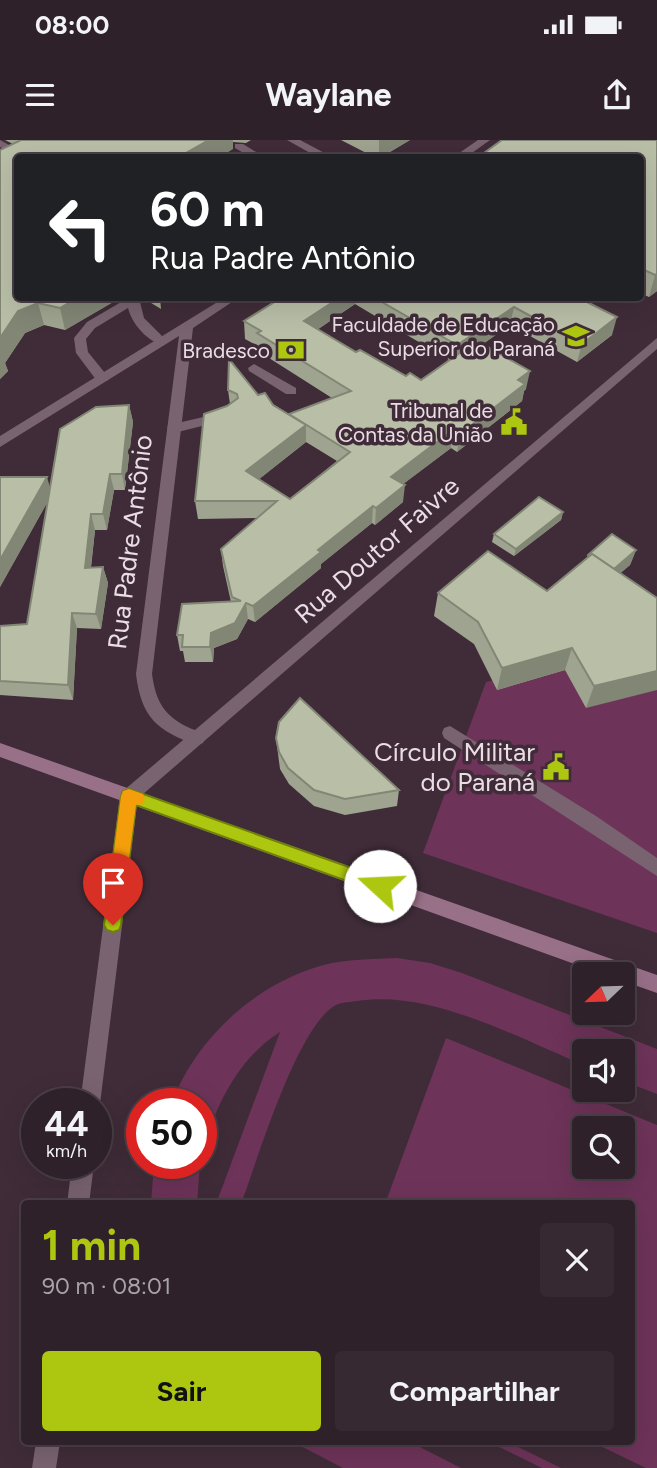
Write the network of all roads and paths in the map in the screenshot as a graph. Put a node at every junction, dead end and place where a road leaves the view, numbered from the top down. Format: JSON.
{"nodes":[{"id":1,"x":292,"y":140,"type":"edge"},
{"id":2,"x":485,"y":140,"type":"edge"},
{"id":3,"x":0,"y":142,"type":"edge"},
{"id":4,"x":27,"y":146,"type":"edge"},
{"id":5,"x":239,"y":146,"type":"dead end"},
{"id":6,"x":15,"y":151,"type":"junction"},
{"id":7,"x":254,"y":154,"type":"edge"},
{"id":8,"x":321,"y":154,"type":"edge"},
{"id":9,"x":463,"y":154,"type":"edge"},
{"id":10,"x":0,"y":159,"type":"edge"},
{"id":11,"x":131,"y":301,"type":"edge"},
{"id":12,"x":134,"y":301,"type":"edge"},
{"id":13,"x":227,"y":301,"type":"edge"},
{"id":14,"x":187,"y":325,"type":"junction"},
{"id":15,"x":162,"y":341,"type":"junction"},
{"id":16,"x":657,"y":342,"type":"edge"},
{"id":17,"x":254,"y":368,"type":"dead end"},
{"id":18,"x":102,"y":378,"type":"junction"},
{"id":19,"x":291,"y":391,"type":"dead end"},
{"id":20,"x":230,"y":414,"type":"edge"},
{"id":21,"x":174,"y":428,"type":"junction"},
{"id":22,"x":0,"y":442,"type":"edge"},
{"id":23,"x":450,"y":733,"type":"dead end"},
{"id":24,"x":197,"y":738,"type":"junction"},
{"id":25,"x":0,"y":750,"type":"edge"},
{"id":26,"x":129,"y":796,"type":"junction"},
{"id":27,"x":657,"y":868,"type":"edge"},
{"id":28,"x":657,"y":984,"type":"edge"},
{"id":29,"x":92,"y":1088,"type":"edge"},
{"id":30,"x":81,"y":1179,"type":"edge"},
{"id":31,"x":78,"y":1200,"type":"edge"},
{"id":32,"x":48,"y":1445,"type":"edge"},
{"id":33,"x":44,"y":1468,"type":"edge"}],
"edges":[{"from":1,"to":8,"type":"street"},
{"from":2,"to":9,"type":"street"},
{"from":3,"to":6,"type":"street"},
{"from":4,"to":6,"type":"street"},
{"from":5,"to":7,"type":"street"},
{"from":6,"to":10,"type":"street"},
{"from":11,"to":18,"type":"street"},
{"from":12,"to":15,"type":"street"},
{"from":13,"to":14,"type":"street"},
{"from":14,"to":15,"type":"street"},
{"from":14,"to":21,"type":"street","name":"Rua Padre Antônio"},
{"from":15,"to":18,"type":"street"},
{"from":16,"to":24,"type":"street","name":"Rua Doutor Faivre"},
{"from":17,"to":19,"type":"street"},
{"from":18,"to":22,"type":"street"},
{"from":20,"to":21,"type":"street"},
{"from":21,"to":24,"type":"street","name":"Rua Padre Antônio"},
{"from":23,"to":27,"type":"street"},
{"from":24,"to":26,"type":"street","name":"Rua Doutor Faivre"},
{"from":25,"to":26,"type":"main road"},
{"from":26,"to":28,"type":"main road"},
{"from":26,"to":29,"type":"street"},
{"from":30,"to":31,"type":"street"},
{"from":32,"to":33,"type":"street"}]}
